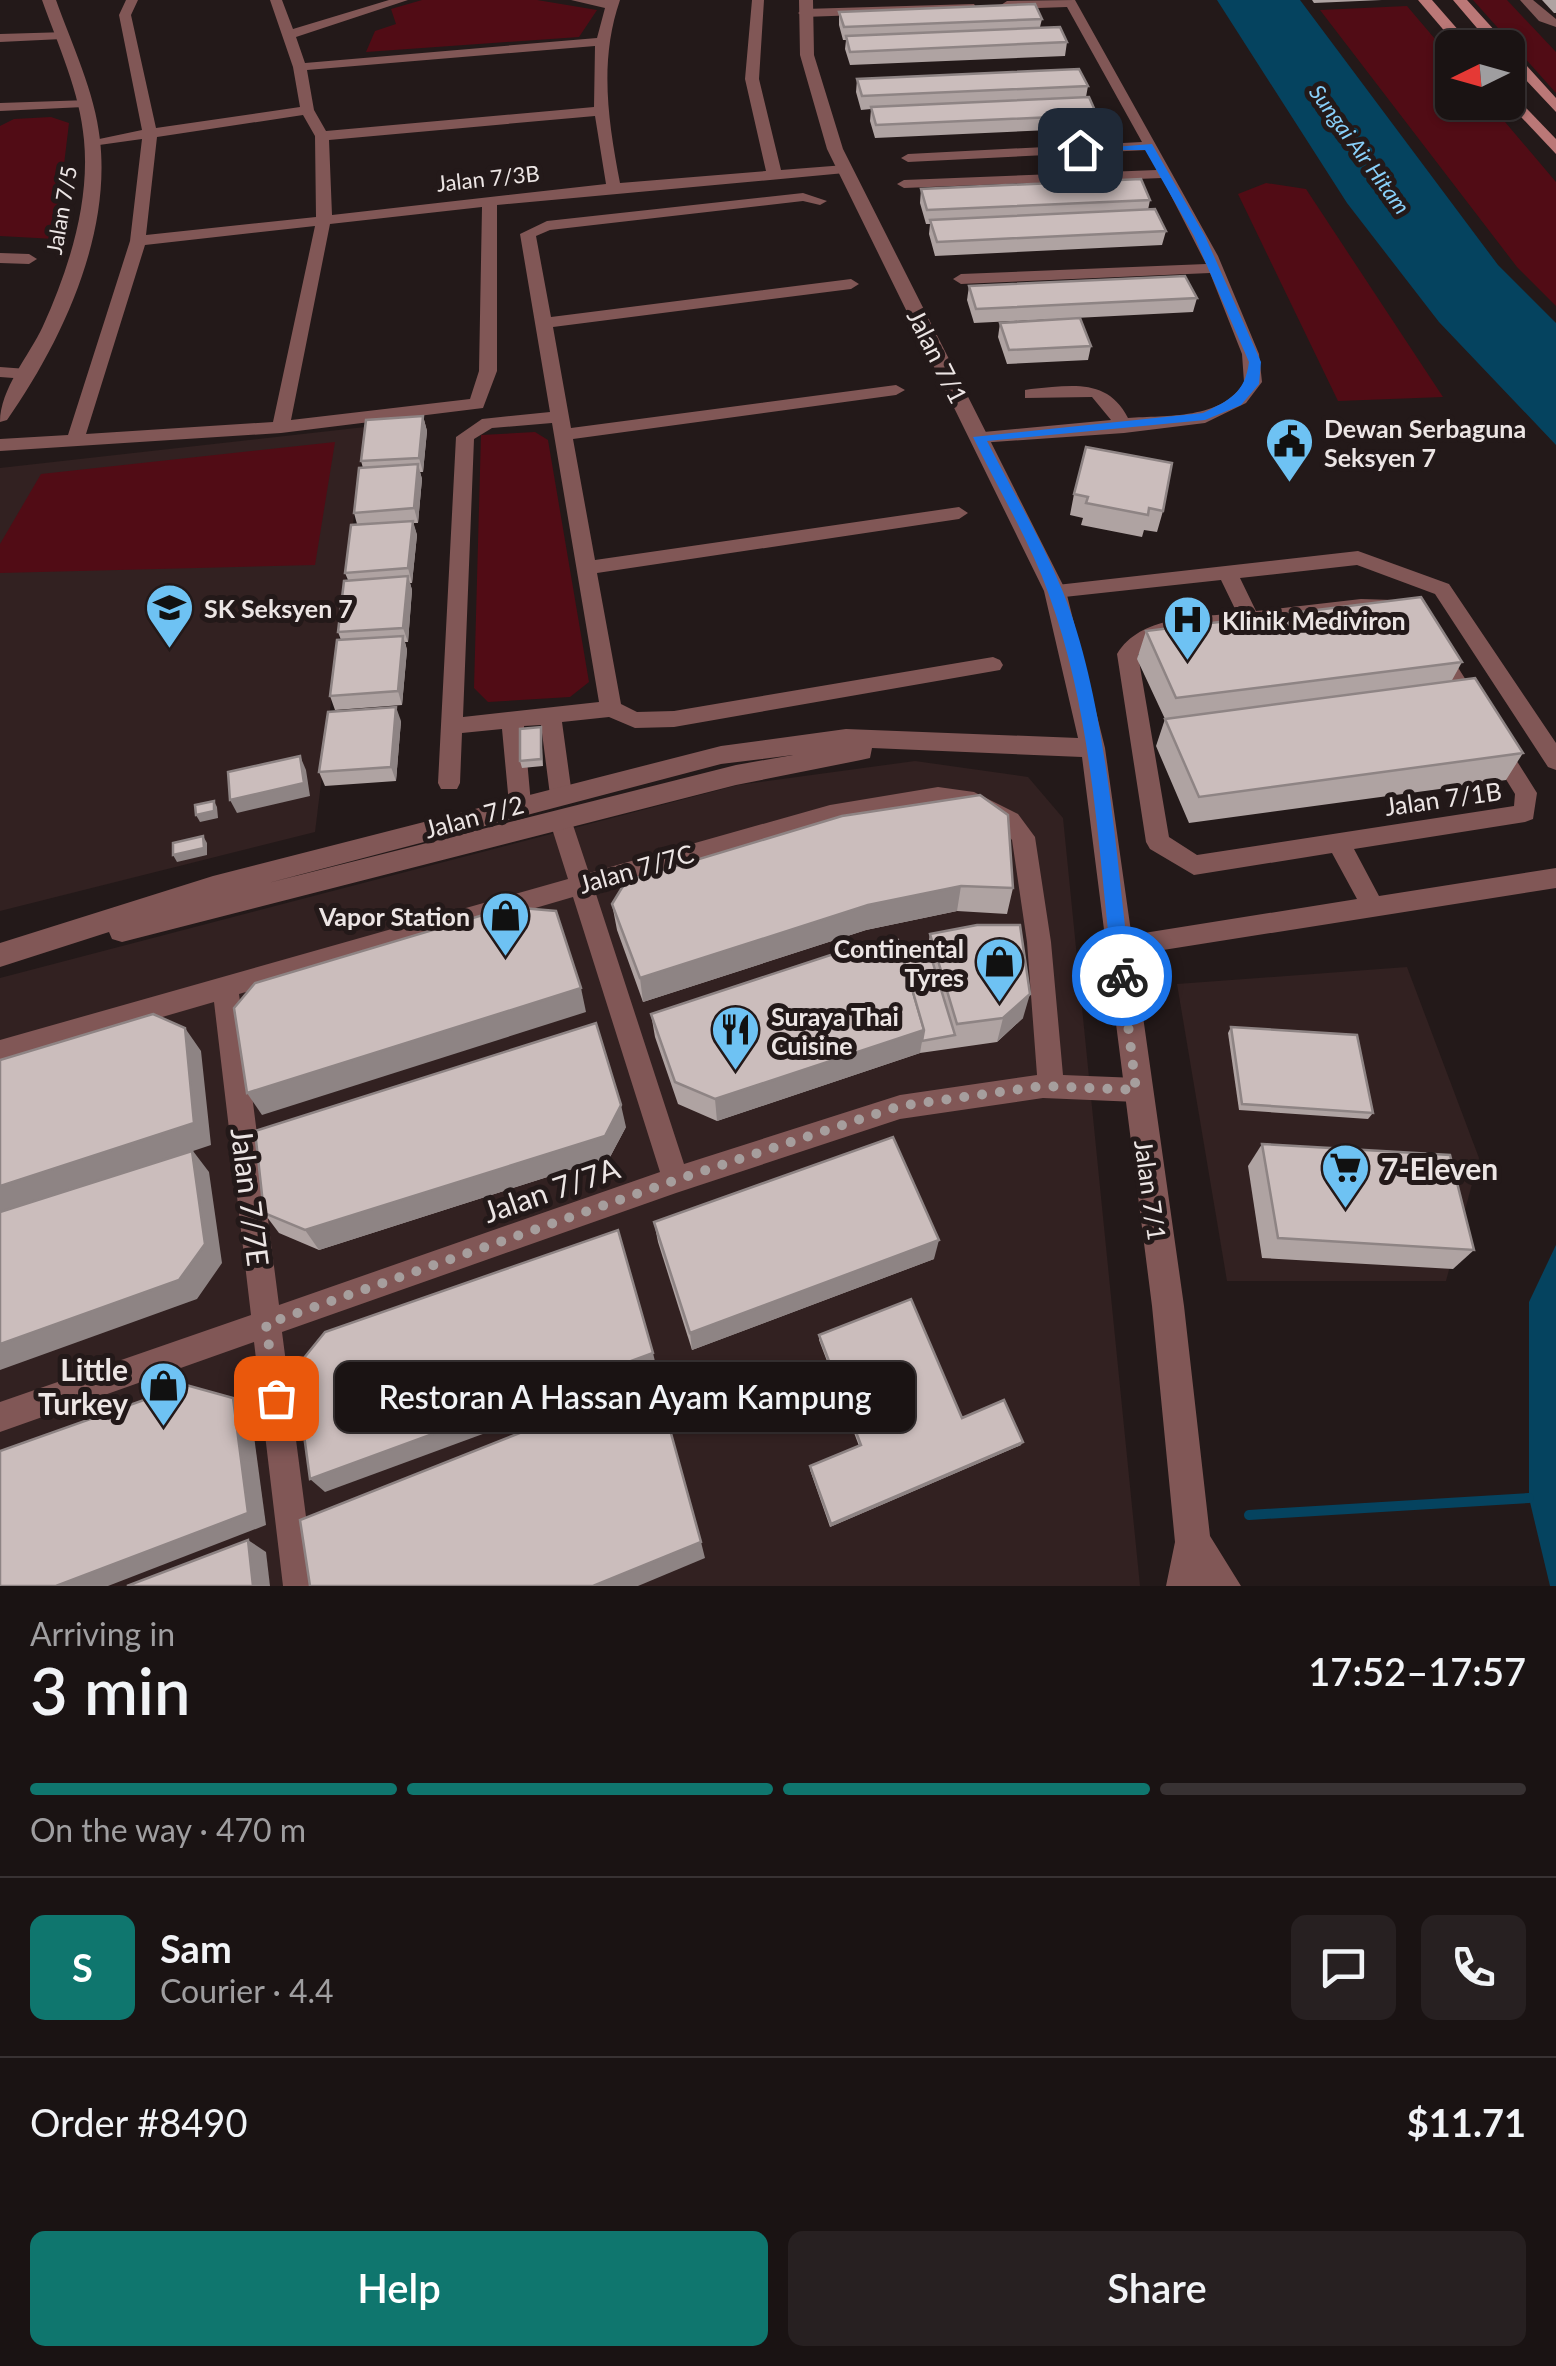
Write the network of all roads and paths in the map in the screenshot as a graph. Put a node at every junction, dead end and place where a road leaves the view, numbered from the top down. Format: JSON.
{"nodes":[{"id":1,"x":49,"y":0,"type":"edge"},
{"id":2,"x":132,"y":0,"type":"edge"},
{"id":3,"x":276,"y":0,"type":"edge"},
{"id":4,"x":402,"y":0,"type":"edge"},
{"id":5,"x":577,"y":0,"type":"edge"},
{"id":6,"x":758,"y":0,"type":"edge"},
{"id":7,"x":1425,"y":0,"type":"edge"},
{"id":8,"x":1460,"y":0,"type":"edge"},
{"id":9,"x":1526,"y":0,"type":"edge"},
{"id":10,"x":613,"y":2,"type":"edge"},
{"id":11,"x":1070,"y":2,"type":"edge"},
{"id":12,"x":805,"y":6,"type":"edge"},
{"id":13,"x":977,"y":6,"type":"edge"},
{"id":14,"x":996,"y":6,"type":"edge"},
{"id":15,"x":1556,"y":23,"type":"edge"},
{"id":16,"x":1451,"y":30,"type":"edge"},
{"id":17,"x":1486,"y":30,"type":"edge"},
{"id":18,"x":288,"y":34,"type":"junction"},
{"id":19,"x":62,"y":35,"type":"junction"},
{"id":20,"x":0,"y":38,"type":"edge"},
{"id":21,"x":603,"y":42,"type":"junction"},
{"id":22,"x":300,"y":66,"type":"junction"},
{"id":23,"x":1106,"y":72,"type":"junction"},
{"id":24,"x":1525,"y":72,"type":"edge"},
{"id":25,"x":1086,"y":73,"type":"edge"},
{"id":26,"x":84,"y":102,"type":"junction"},
{"id":27,"x":0,"y":107,"type":"edge"},
{"id":28,"x":1556,"y":107,"type":"edge"},
{"id":29,"x":308,"y":110,"type":"junction"},
{"id":30,"x":599,"y":111,"type":"junction"},
{"id":31,"x":1525,"y":113,"type":"edge"},
{"id":32,"x":150,"y":133,"type":"junction"},
{"id":33,"x":322,"y":136,"type":"junction"},
{"id":34,"x":92,"y":142,"type":"junction"},
{"id":35,"x":1148,"y":146,"type":"junction"},
{"id":36,"x":1556,"y":149,"type":"edge"},
{"id":37,"x":908,"y":158,"type":"dead end"},
{"id":38,"x":844,"y":169,"type":"junction"},
{"id":39,"x":774,"y":172,"type":"junction"},
{"id":40,"x":1164,"y":174,"type":"junction"},
{"id":41,"x":904,"y":184,"type":"dead end"},
{"id":42,"x":614,"y":188,"type":"junction"},
{"id":43,"x":490,"y":201,"type":"junction"},
{"id":44,"x":820,"y":201,"type":"dead end"},
{"id":45,"x":324,"y":218,"type":"junction"},
{"id":46,"x":138,"y":241,"type":"junction"},
{"id":47,"x":0,"y":258,"type":"edge"},
{"id":48,"x":30,"y":259,"type":"dead end"},
{"id":49,"x":1215,"y":268,"type":"junction"},
{"id":50,"x":961,"y":279,"type":"dead end"},
{"id":51,"x":852,"y":284,"type":"dead end"},
{"id":52,"x":543,"y":322,"type":"junction"},
{"id":53,"x":0,"y":372,"type":"edge"},
{"id":54,"x":27,"y":374,"type":"junction"},
{"id":55,"x":896,"y":390,"type":"dead end"},
{"id":56,"x":1031,"y":394,"type":"dead end"},
{"id":57,"x":0,"y":416,"type":"edge"},
{"id":58,"x":563,"y":426,"type":"junction"},
{"id":59,"x":280,"y":427,"type":"junction"},
{"id":60,"x":1124,"y":427,"type":"junction"},
{"id":61,"x":979,"y":437,"type":"junction"},
{"id":62,"x":75,"y":440,"type":"junction"},
{"id":63,"x":0,"y":445,"type":"edge"},
{"id":64,"x":959,"y":512,"type":"dead end"},
{"id":65,"x":587,"y":568,"type":"junction"},
{"id":66,"x":1227,"y":572,"type":"junction"},
{"id":67,"x":1055,"y":591,"type":"junction"},
{"id":68,"x":1250,"y":619,"type":"junction"},
{"id":69,"x":993,"y":666,"type":"dead end"},
{"id":70,"x":610,"y":710,"type":"junction"},
{"id":71,"x":550,"y":715,"type":"junction"},
{"id":72,"x":512,"y":720,"type":"junction"},
{"id":73,"x":451,"y":726,"type":"junction"},
{"id":74,"x":1093,"y":748,"type":"junction"},
{"id":75,"x":1556,"y":760,"type":"edge"},
{"id":76,"x":449,"y":783,"type":"dead end"},
{"id":77,"x":520,"y":804,"type":"junction"},
{"id":78,"x":560,"y":807,"type":"junction"},
{"id":79,"x":1338,"y":841,"type":"junction"},
{"id":80,"x":1556,"y":878,"type":"edge"},
{"id":81,"x":580,"y":884,"type":"junction"},
{"id":82,"x":1373,"y":907,"type":"junction"},
{"id":83,"x":54,"y":941,"type":"junction"},
{"id":84,"x":1118,"y":947,"type":"junction"},
{"id":85,"x":0,"y":955,"type":"edge"},
{"id":86,"x":224,"y":986,"type":"junction"},
{"id":87,"x":0,"y":1052,"type":"edge"},
{"id":88,"x":1052,"y":1086,"type":"junction"},
{"id":89,"x":1136,"y":1090,"type":"junction"},
{"id":90,"x":676,"y":1180,"type":"junction"},
{"id":91,"x":266,"y":1324,"type":"junction"},
{"id":92,"x":0,"y":1417,"type":"edge"},
{"id":93,"x":1193,"y":1542,"type":"junction"},
{"id":94,"x":299,"y":1586,"type":"edge"},
{"id":95,"x":1184,"y":1586,"type":"edge"},
{"id":96,"x":1223,"y":1586,"type":"edge"}],
"edges":[{"from":1,"to":19,"type":"street","name":"Jalan 7/5"},
{"from":2,"to":32,"type":"street"},
{"from":3,"to":18,"type":"street"},
{"from":4,"to":18,"type":"street"},
{"from":5,"to":10,"type":"street"},
{"from":6,"to":39,"type":"street"},
{"from":7,"to":16,"type":"main road"},
{"from":8,"to":17,"type":"main road"},
{"from":9,"to":15,"type":"street"},
{"from":10,"to":21,"type":"street"},
{"from":11,"to":14,"type":"street"},
{"from":11,"to":23,"type":"street"},
{"from":12,"to":13,"type":"street"},
{"from":12,"to":38,"type":"street","name":"Jalan 7/1"},
{"from":18,"to":22,"type":"street"},
{"from":19,"to":20,"type":"street"},
{"from":19,"to":26,"type":"street","name":"Jalan 7/5"},
{"from":21,"to":22,"type":"street"},
{"from":21,"to":30,"type":"street"},
{"from":22,"to":29,"type":"street"},
{"from":23,"to":25,"type":"street"},
{"from":23,"to":35,"type":"street"},
{"from":24,"to":28,"type":"main road"},
{"from":26,"to":27,"type":"street"},
{"from":26,"to":34,"type":"street","name":"Jalan 7/5"},
{"from":29,"to":32,"type":"street"},
{"from":29,"to":33,"type":"street"},
{"from":30,"to":33,"type":"street"},
{"from":30,"to":42,"type":"street"},
{"from":31,"to":36,"type":"main road"},
{"from":32,"to":34,"type":"street"},
{"from":32,"to":46,"type":"street"},
{"from":33,"to":45,"type":"street"},
{"from":34,"to":54,"type":"street","name":"Jalan 7/5"},
{"from":35,"to":37,"type":"street"},
{"from":35,"to":40,"type":"street"},
{"from":38,"to":39,"type":"street","name":"Jalan 7/3B"},
{"from":38,"to":61,"type":"street","name":"Jalan 7/1"},
{"from":39,"to":42,"type":"street","name":"Jalan 7/3B"},
{"from":40,"to":41,"type":"street"},
{"from":40,"to":49,"type":"street"},
{"from":42,"to":43,"type":"street","name":"Jalan 7/3B"},
{"from":43,"to":45,"type":"street","name":"Jalan 7/3B"},
{"from":43,"to":59,"type":"street"},
{"from":44,"to":52,"type":"street"},
{"from":45,"to":46,"type":"street","name":"Jalan 7/3B"},
{"from":45,"to":59,"type":"street"},
{"from":46,"to":62,"type":"street"},
{"from":47,"to":48,"type":"street"},
{"from":49,"to":50,"type":"street"},
{"from":49,"to":60,"type":"street"},
{"from":51,"to":52,"type":"street"},
{"from":52,"to":58,"type":"street"},
{"from":53,"to":54,"type":"street"},
{"from":54,"to":57,"type":"street","name":"Jalan 7/5"},
{"from":55,"to":58,"type":"street"},
{"from":56,"to":60,"type":"street"},
{"from":58,"to":65,"type":"street"},
{"from":58,"to":73,"type":"street"},
{"from":59,"to":62,"type":"street"},
{"from":60,"to":61,"type":"street"},
{"from":61,"to":67,"type":"street","name":"Jalan 7/1"},
{"from":62,"to":63,"type":"street"},
{"from":64,"to":65,"type":"street"},
{"from":65,"to":70,"type":"street"},
{"from":66,"to":67,"type":"street"},
{"from":66,"to":68,"type":"street"},
{"from":66,"to":75,"type":"street"},
{"from":67,"to":74,"type":"street","name":"Jalan 7/1"},
{"from":68,"to":79,"type":"street","name":"Jalan 7/1B"},
{"from":68,"to":79,"type":"street","name":"Jalan 7/1B"},
{"from":69,"to":70,"type":"street"},
{"from":70,"to":71,"type":"street"},
{"from":71,"to":72,"type":"street"},
{"from":71,"to":78,"type":"street"},
{"from":72,"to":73,"type":"street"},
{"from":72,"to":77,"type":"street"},
{"from":73,"to":76,"type":"street"},
{"from":74,"to":78,"type":"street","name":"Jalan 7/2"},
{"from":74,"to":84,"type":"street","name":"Jalan 7/1"},
{"from":77,"to":78,"type":"street","name":"Jalan 7/2"},
{"from":77,"to":83,"type":"street","name":"Jalan 7/2"},
{"from":78,"to":81,"type":"street"},
{"from":78,"to":83,"type":"street","name":"Jalan 7/2"},
{"from":79,"to":82,"type":"street"},
{"from":80,"to":82,"type":"street"},
{"from":81,"to":86,"type":"street","name":"Jalan 7/7C"},
{"from":81,"to":88,"type":"street","name":"Jalan 7/7C"},
{"from":81,"to":90,"type":"street"},
{"from":82,"to":84,"type":"street"},
{"from":83,"to":85,"type":"street","name":"Jalan 7/2"},
{"from":84,"to":89,"type":"street","name":"Jalan 7/1"},
{"from":86,"to":87,"type":"street","name":"Jalan 7/7C"},
{"from":86,"to":91,"type":"street","name":"Jalan 7/7E"},
{"from":88,"to":89,"type":"street","name":"Jalan 7/7A"},
{"from":88,"to":90,"type":"street","name":"Jalan 7/7A"},
{"from":89,"to":93,"type":"street","name":"Jalan 7/1"},
{"from":90,"to":91,"type":"street","name":"Jalan 7/7A"},
{"from":91,"to":92,"type":"street","name":"Jalan 7/7A"},
{"from":91,"to":94,"type":"street","name":"Jalan 7/7E"},
{"from":93,"to":95,"type":"street","name":"Jalan 7/1"},
{"from":93,"to":96,"type":"street","name":"Jalan 7/1"}]}
